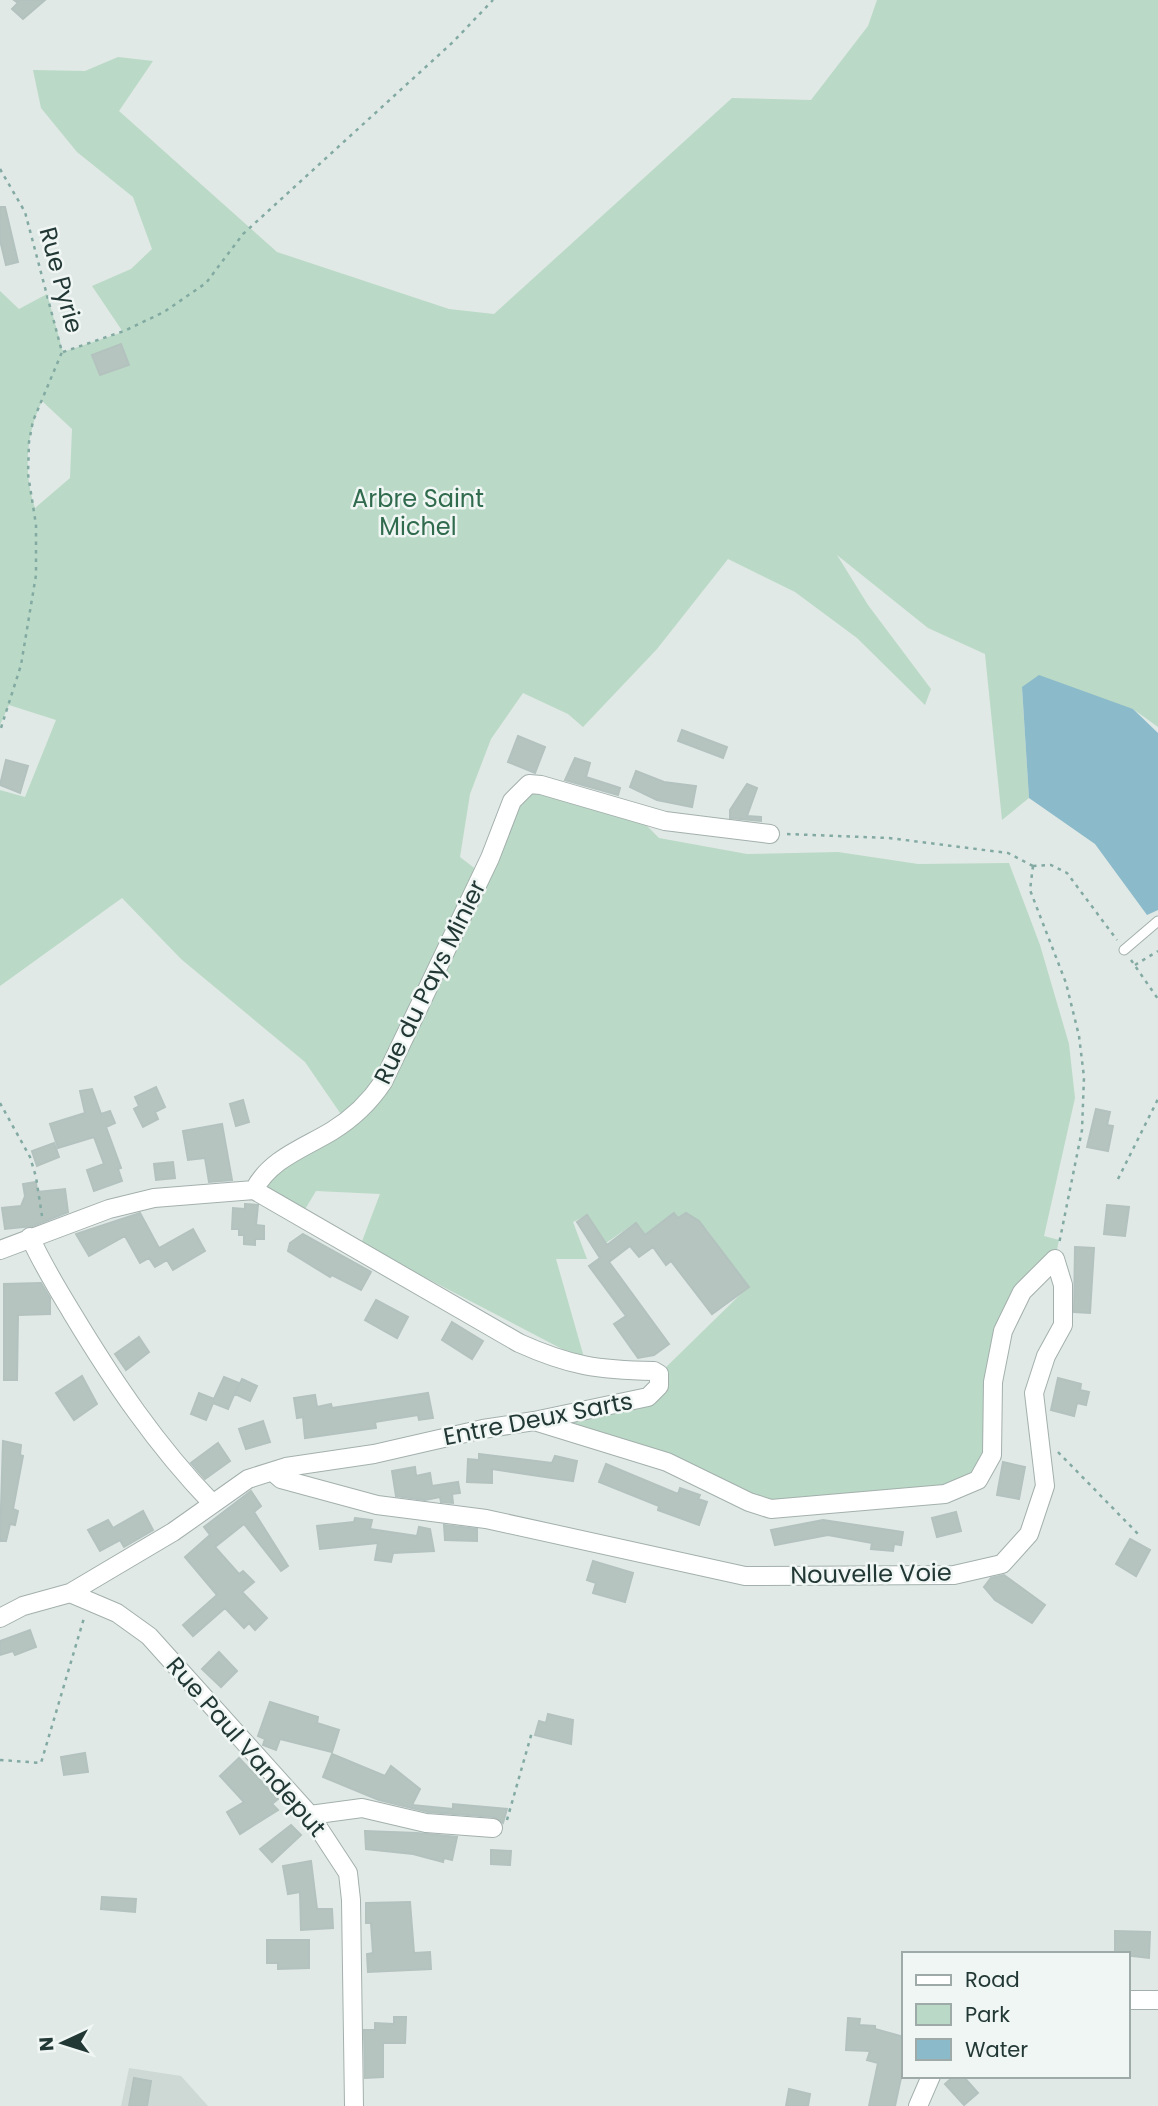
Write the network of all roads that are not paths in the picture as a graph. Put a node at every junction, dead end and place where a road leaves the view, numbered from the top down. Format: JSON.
{"nodes":[{"id":1,"x":770,"y":834,"type":"road end"},
{"id":2,"x":1158,"y":921,"type":"edge"},
{"id":3,"x":1124,"y":950,"type":"road end"},
{"id":4,"x":254,"y":1190,"type":"junction"},
{"id":5,"x":37,"y":1235,"type":"junction"},
{"id":6,"x":0,"y":1250,"type":"edge"},
{"id":7,"x":534,"y":1421,"type":"junction"},
{"id":8,"x":272,"y":1472,"type":"junction"},
{"id":9,"x":212,"y":1503,"type":"junction"},
{"id":10,"x":70,"y":1593,"type":"junction"},
{"id":11,"x":0,"y":1618,"type":"edge"},
{"id":12,"x":310,"y":1815,"type":"junction"},
{"id":13,"x":493,"y":1828,"type":"road end"},
{"id":14,"x":1130,"y":2000,"type":"edge"},
{"id":15,"x":1158,"y":2000,"type":"edge"},
{"id":16,"x":930,"y":2078,"type":"edge"},
{"id":17,"x":354,"y":2106,"type":"edge"},
{"id":18,"x":918,"y":2106,"type":"edge"}],
"edges":[{"from":1,"to":4,"type":"street","name":"Rue du Pays Minier"},
{"from":2,"to":3,"type":"lane"},
{"from":4,"to":5,"type":"street"},
{"from":4,"to":7,"type":"street","name":"Entre Deux Sarts"},
{"from":5,"to":6,"type":"street"},
{"from":5,"to":9,"type":"street"},
{"from":7,"to":8,"type":"street","name":"Entre Deux Sarts"},
{"from":7,"to":8,"type":"street","name":"Nouvelle Voie"},
{"from":8,"to":9,"type":"street","name":"Entre Deux Sarts"},
{"from":9,"to":10,"type":"street","name":"Entre Deux Sarts"},
{"from":10,"to":11,"type":"street"},
{"from":10,"to":12,"type":"street","name":"Rue Paul Vandeput"},
{"from":12,"to":13,"type":"street"},
{"from":12,"to":17,"type":"street","name":"Rue Paul Vandeput"},
{"from":14,"to":15,"type":"street"},
{"from":16,"to":18,"type":"street"}]}
